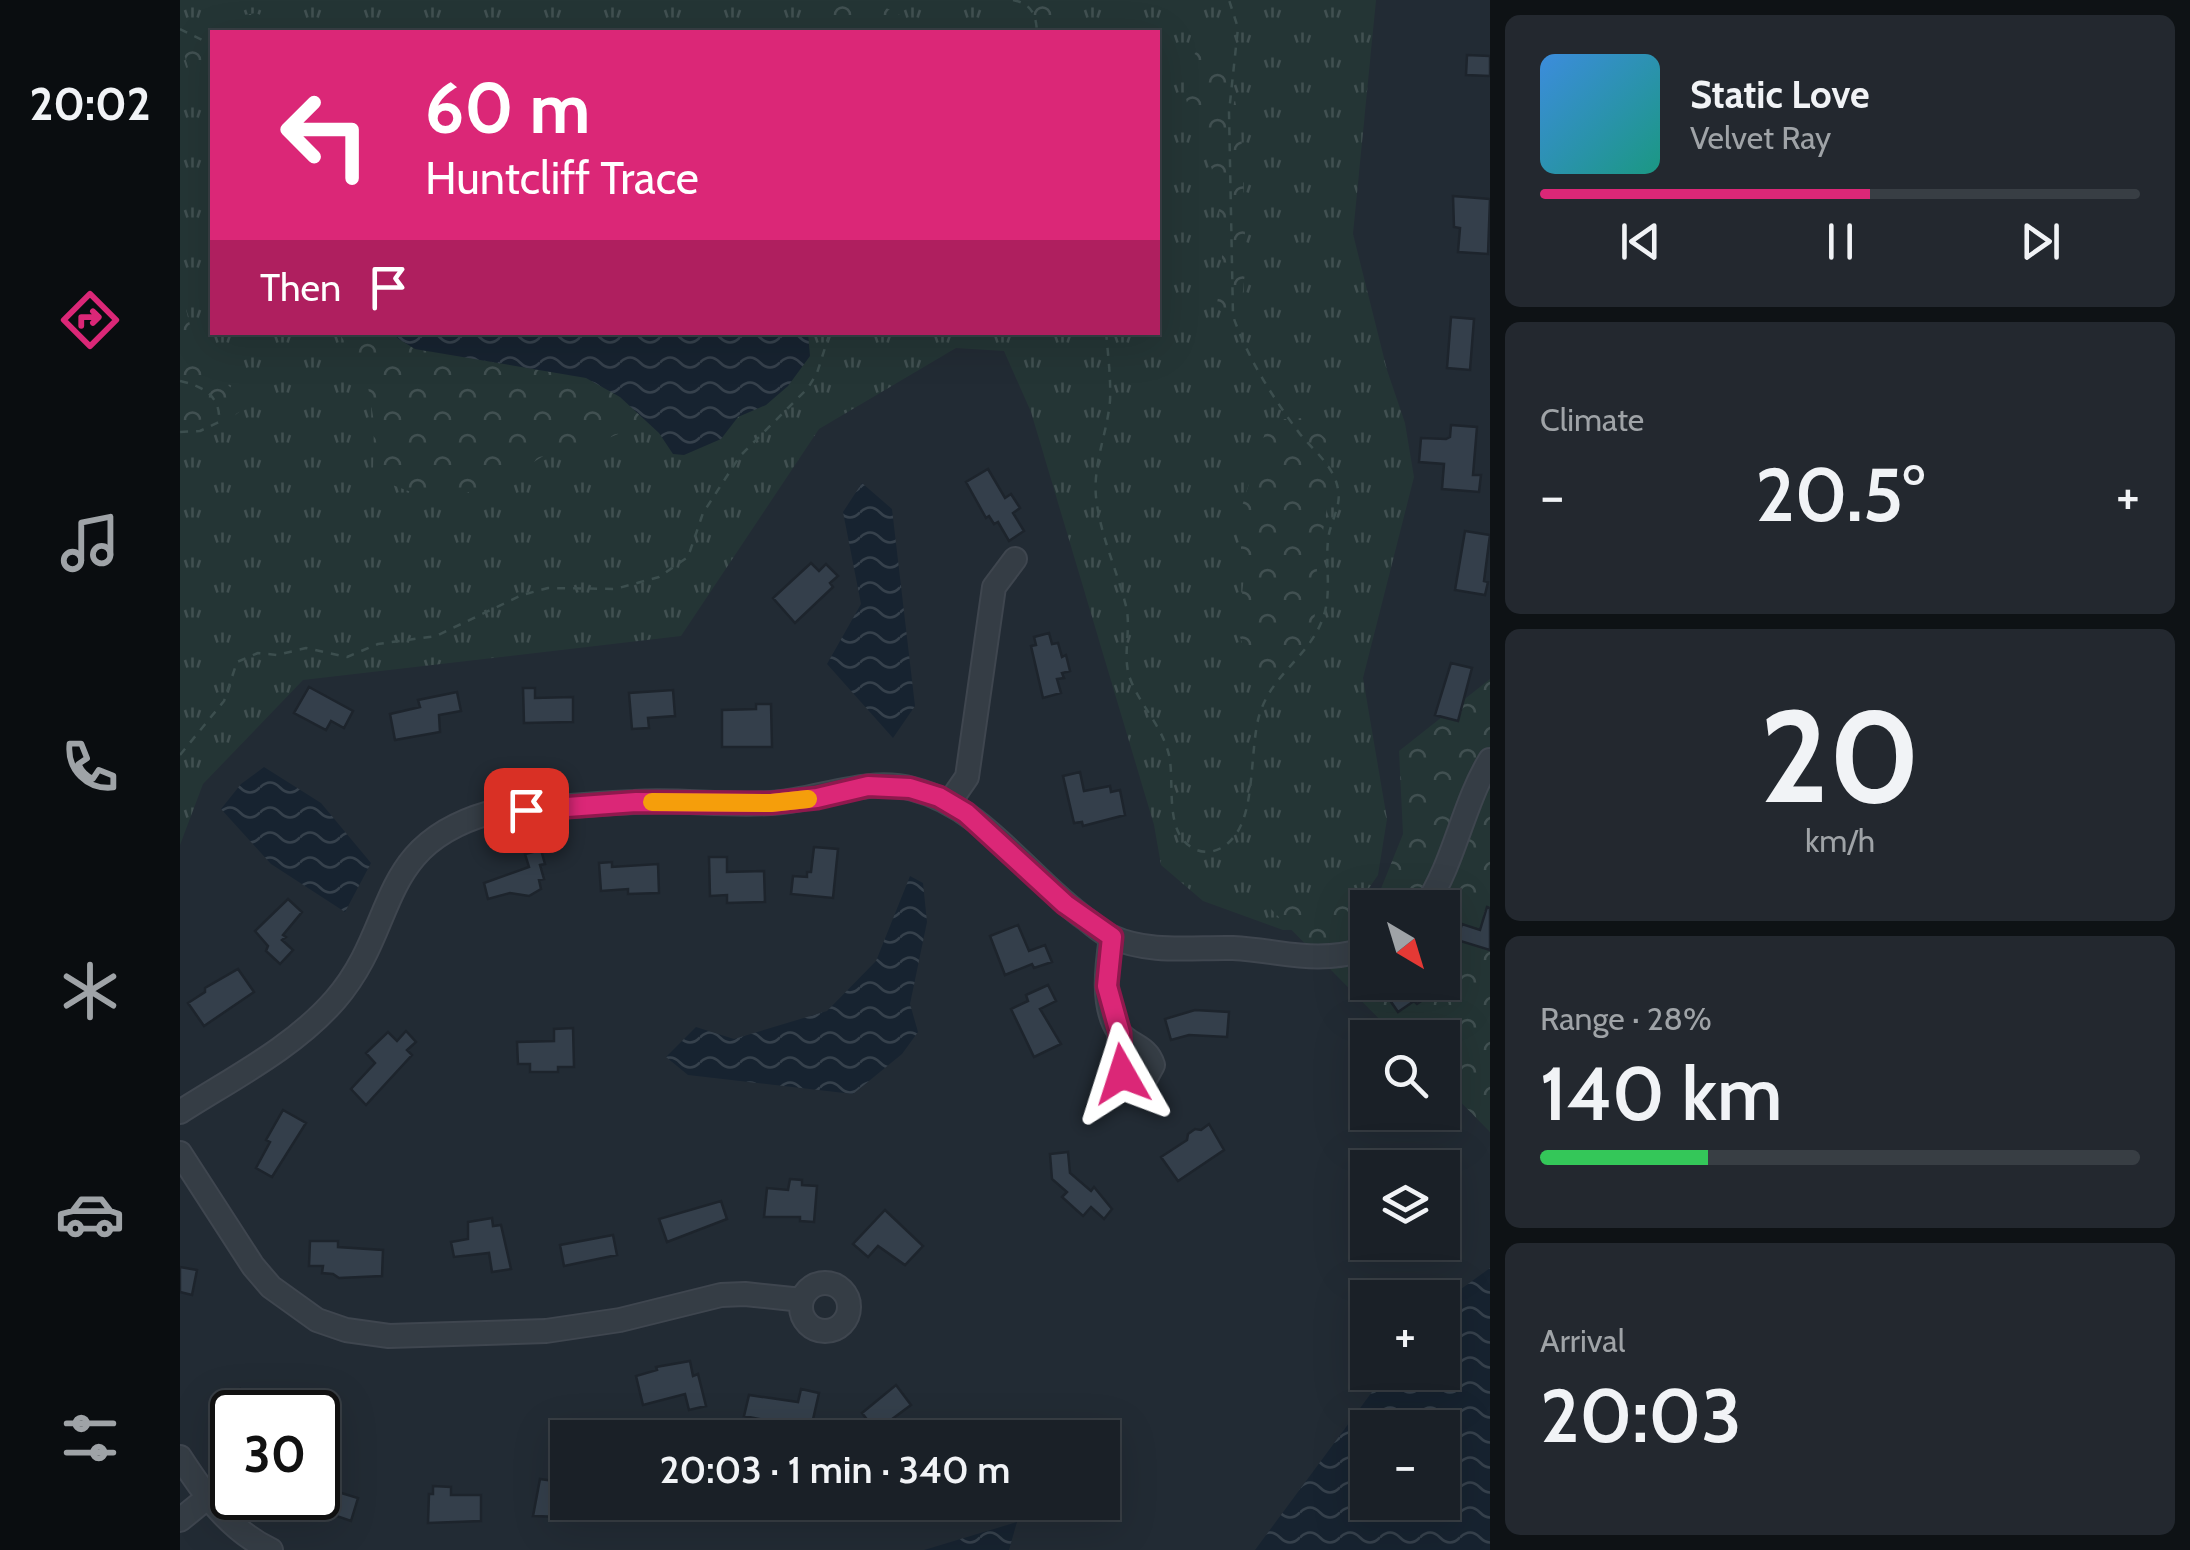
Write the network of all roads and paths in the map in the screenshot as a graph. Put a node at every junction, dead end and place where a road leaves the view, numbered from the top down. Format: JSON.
{"nodes":[{"id":1,"x":1014,"y":0,"type":"edge"},
{"id":2,"x":1229,"y":0,"type":"edge"},
{"id":3,"x":180,"y":29,"type":"edge"},
{"id":4,"x":1037,"y":30,"type":"edge"},
{"id":5,"x":210,"y":44,"type":"edge"},
{"id":6,"x":829,"y":335,"type":"edge"},
{"id":7,"x":1106,"y":335,"type":"edge"},
{"id":8,"x":180,"y":381,"type":"edge"},
{"id":9,"x":180,"y":432,"type":"edge"},
{"id":10,"x":1014,"y":559,"type":"dead end"},
{"id":11,"x":180,"y":755,"type":"edge"},
{"id":12,"x":1490,"y":760,"type":"edge"},
{"id":13,"x":949,"y":803,"type":"junction"},
{"id":14,"x":1436,"y":890,"type":"edge"},
{"id":15,"x":1112,"y":937,"type":"junction"},
{"id":16,"x":1350,"y":954,"type":"edge"},
{"id":17,"x":1120,"y":1033,"type":"dead end"},
{"id":18,"x":180,"y":1112,"type":"edge"},
{"id":19,"x":180,"y":1153,"type":"edge"},
{"id":20,"x":802,"y":1300,"type":"dead end"},
{"id":21,"x":180,"y":1457,"type":"edge"},
{"id":22,"x":207,"y":1498,"type":"junction"},
{"id":23,"x":180,"y":1520,"type":"edge"},
{"id":24,"x":271,"y":1550,"type":"edge"}],
"edges":[{"from":1,"to":4,"type":"path"},
{"from":2,"to":7,"type":"path"},
{"from":3,"to":5,"type":"path"},
{"from":6,"to":11,"type":"path"},
{"from":8,"to":9,"type":"path"},
{"from":10,"to":13,"type":"street"},
{"from":12,"to":14,"type":"street"},
{"from":13,"to":15,"type":"street"},
{"from":13,"to":18,"type":"street"},
{"from":15,"to":16,"type":"street"},
{"from":15,"to":17,"type":"street"},
{"from":19,"to":20,"type":"street"},
{"from":21,"to":22,"type":"street"},
{"from":22,"to":23,"type":"street"},
{"from":22,"to":24,"type":"street"}]}
